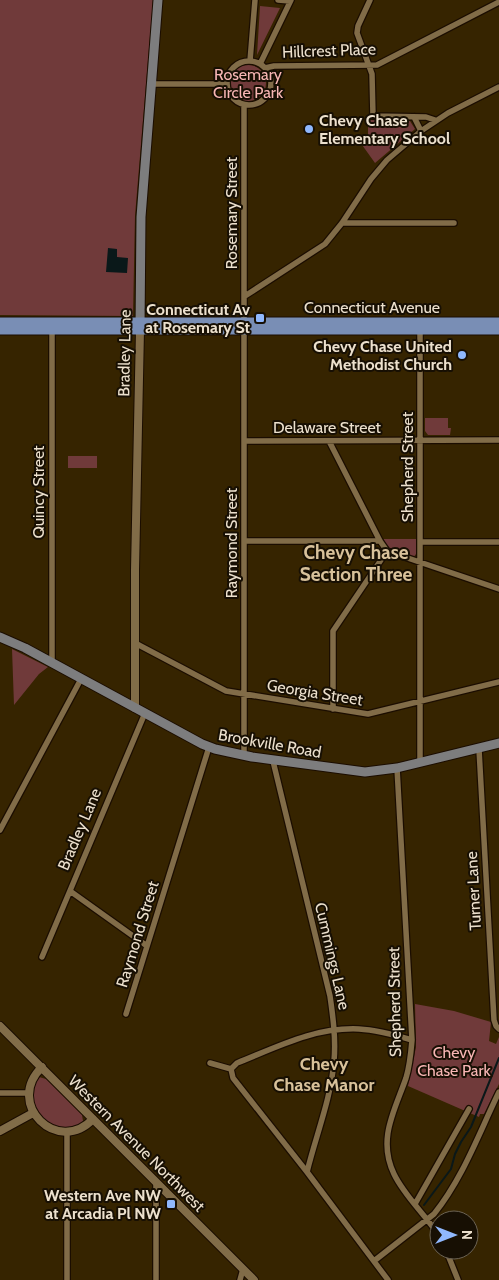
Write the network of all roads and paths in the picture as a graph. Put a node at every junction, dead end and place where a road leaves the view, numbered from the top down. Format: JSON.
{"nodes":[{"id":1,"x":158,"y":0,"type":"edge"},
{"id":2,"x":255,"y":0,"type":"edge"},
{"id":3,"x":278,"y":0,"type":"edge"},
{"id":4,"x":290,"y":0,"type":"edge"},
{"id":5,"x":370,"y":0,"type":"edge"},
{"id":6,"x":499,"y":2,"type":"edge"},
{"id":7,"x":250,"y":61,"type":"junction"},
{"id":8,"x":262,"y":66,"type":"junction"},
{"id":9,"x":370,"y":66,"type":"junction"},
{"id":10,"x":150,"y":84,"type":"junction"},
{"id":11,"x":226,"y":84,"type":"junction"},
{"id":12,"x":499,"y":87,"type":"edge"},
{"id":13,"x":244,"y":105,"type":"junction"},
{"id":14,"x":414,"y":117,"type":"junction"},
{"id":15,"x":435,"y":120,"type":"junction"},
{"id":16,"x":421,"y":131,"type":"junction"},
{"id":17,"x":342,"y":223,"type":"junction"},
{"id":18,"x":454,"y":223,"type":"dead end"},
{"id":19,"x":245,"y":296,"type":"junction"},
{"id":20,"x":0,"y":322,"type":"edge"},
{"id":21,"x":499,"y":322,"type":"edge"},
{"id":22,"x":52,"y":326,"type":"junction"},
{"id":23,"x":140,"y":326,"type":"junction"},
{"id":24,"x":245,"y":326,"type":"junction"},
{"id":25,"x":420,"y":326,"type":"junction"},
{"id":26,"x":0,"y":330,"type":"edge"},
{"id":27,"x":499,"y":330,"type":"edge"},
{"id":28,"x":420,"y":440,"type":"junction"},
{"id":29,"x":499,"y":440,"type":"edge"},
{"id":30,"x":245,"y":441,"type":"junction"},
{"id":31,"x":329,"y":441,"type":"junction"},
{"id":32,"x":380,"y":541,"type":"junction"},
{"id":33,"x":245,"y":542,"type":"junction"},
{"id":34,"x":421,"y":542,"type":"junction"},
{"id":35,"x":499,"y":542,"type":"edge"},
{"id":36,"x":386,"y":551,"type":"junction"},
{"id":37,"x":421,"y":562,"type":"junction"},
{"id":38,"x":499,"y":590,"type":"edge"},
{"id":39,"x":0,"y":637,"type":"edge"},
{"id":40,"x":135,"y":643,"type":"junction"},
{"id":41,"x":52,"y":663,"type":"junction"},
{"id":42,"x":81,"y":679,"type":"junction"},
{"id":43,"x":499,"y":682,"type":"edge"},
{"id":44,"x":245,"y":694,"type":"junction"},
{"id":45,"x":421,"y":702,"type":"junction"},
{"id":46,"x":135,"y":708,"type":"junction"},
{"id":47,"x":333,"y":708,"type":"junction"},
{"id":48,"x":145,"y":713,"type":"junction"},
{"id":49,"x":499,"y":743,"type":"edge"},
{"id":50,"x":209,"y":747,"type":"junction"},
{"id":51,"x":479,"y":749,"type":"junction"},
{"id":52,"x":244,"y":756,"type":"junction"},
{"id":53,"x":272,"y":761,"type":"junction"},
{"id":54,"x":420,"y":763,"type":"junction"},
{"id":55,"x":397,"y":768,"type":"junction"},
{"id":56,"x":0,"y":830,"type":"edge"},
{"id":57,"x":70,"y":891,"type":"junction"},
{"id":58,"x":148,"y":946,"type":"junction"},
{"id":59,"x":42,"y":957,"type":"dead end"},
{"id":60,"x":126,"y":1014,"type":"dead end"},
{"id":61,"x":0,"y":1026,"type":"edge"},
{"id":62,"x":499,"y":1029,"type":"edge"},
{"id":63,"x":334,"y":1031,"type":"junction"},
{"id":64,"x":412,"y":1040,"type":"junction"},
{"id":65,"x":210,"y":1063,"type":"dead end"},
{"id":66,"x":42,"y":1067,"type":"junction"},
{"id":67,"x":230,"y":1069,"type":"junction"},
{"id":68,"x":499,"y":1092,"type":"edge"},
{"id":69,"x":0,"y":1093,"type":"edge"},
{"id":70,"x":28,"y":1093,"type":"junction"},
{"id":71,"x":469,"y":1109,"type":"dead end"},
{"id":72,"x":33,"y":1113,"type":"junction"},
{"id":73,"x":93,"y":1119,"type":"junction"},
{"id":74,"x":0,"y":1131,"type":"edge"},
{"id":75,"x":67,"y":1132,"type":"junction"},
{"id":76,"x":307,"y":1172,"type":"junction"},
{"id":77,"x":156,"y":1182,"type":"junction"},
{"id":78,"x":415,"y":1204,"type":"junction"},
{"id":79,"x":426,"y":1220,"type":"junction"},
{"id":80,"x":429,"y":1224,"type":"edge"},
{"id":81,"x":450,"y":1260,"type":"edge"},
{"id":82,"x":374,"y":1261,"type":"junction"},
{"id":83,"x":243,"y":1269,"type":"junction"},
{"id":84,"x":67,"y":1280,"type":"edge"},
{"id":85,"x":156,"y":1280,"type":"edge"},
{"id":86,"x":240,"y":1280,"type":"edge"},
{"id":87,"x":254,"y":1280,"type":"edge"},
{"id":88,"x":388,"y":1280,"type":"edge"},
{"id":89,"x":458,"y":1280,"type":"edge"}],
"edges":[{"from":1,"to":10,"type":"main road","name":"Bradley Lane"},
{"from":2,"to":7,"type":"street"},
{"from":3,"to":4,"type":"street"},
{"from":4,"to":8,"type":"street"},
{"from":5,"to":9,"type":"street"},
{"from":6,"to":9,"type":"street","name":"Hillcrest Place"},
{"from":7,"to":8,"type":"street"},
{"from":7,"to":11,"type":"street"},
{"from":8,"to":9,"type":"street","name":"Hillcrest Place"},
{"from":8,"to":13,"type":"street"},
{"from":9,"to":14,"type":"street"},
{"from":10,"to":11,"type":"street"},
{"from":10,"to":23,"type":"main road","name":"Bradley Lane"},
{"from":11,"to":13,"type":"street"},
{"from":12,"to":15,"type":"street"},
{"from":13,"to":19,"type":"street","name":"Rosemary Street"},
{"from":14,"to":15,"type":"street"},
{"from":14,"to":16,"type":"street"},
{"from":15,"to":16,"type":"street"},
{"from":16,"to":17,"type":"street"},
{"from":17,"to":18,"type":"street"},
{"from":17,"to":19,"type":"street"},
{"from":19,"to":24,"type":"street","name":"Rosemary Street"},
{"from":20,"to":22,"type":"main road","name":"Connecticut Avenue"},
{"from":21,"to":25,"type":"main road","name":"Connecticut Avenue"},
{"from":22,"to":23,"type":"main road","name":"Connecticut Avenue"},
{"from":22,"to":26,"type":"main road","name":"Connecticut Avenue"},
{"from":22,"to":41,"type":"street","name":"Quincy Street"},
{"from":23,"to":24,"type":"main road","name":"Connecticut Avenue"},
{"from":23,"to":40,"type":"street","name":"Bradley Lane"},
{"from":24,"to":25,"type":"main road","name":"Connecticut Avenue"},
{"from":24,"to":30,"type":"street","name":"Raymond Street"},
{"from":25,"to":27,"type":"main road","name":"Connecticut Avenue"},
{"from":25,"to":28,"type":"street","name":"Shepherd Street"},
{"from":28,"to":29,"type":"street","name":"Delaware Street"},
{"from":28,"to":31,"type":"street","name":"Delaware Street"},
{"from":28,"to":34,"type":"street","name":"Shepherd Street"},
{"from":30,"to":31,"type":"street","name":"Delaware Street"},
{"from":30,"to":33,"type":"street","name":"Raymond Street"},
{"from":31,"to":32,"type":"street"},
{"from":32,"to":33,"type":"street"},
{"from":32,"to":36,"type":"street"},
{"from":33,"to":44,"type":"street","name":"Raymond Street"},
{"from":34,"to":35,"type":"street"},
{"from":34,"to":37,"type":"street","name":"Shepherd Street"},
{"from":36,"to":37,"type":"street"},
{"from":36,"to":47,"type":"street"},
{"from":37,"to":38,"type":"street"},
{"from":37,"to":45,"type":"street","name":"Shepherd Street"},
{"from":39,"to":41,"type":"main road","name":"Brookville Road"},
{"from":40,"to":44,"type":"street","name":"Georgia Street"},
{"from":40,"to":46,"type":"street","name":"Bradley Lane"},
{"from":41,"to":42,"type":"main road","name":"Brookville Road"},
{"from":42,"to":46,"type":"main road","name":"Brookville Road"},
{"from":42,"to":56,"type":"street"},
{"from":43,"to":45,"type":"street","name":"Georgia Street"},
{"from":44,"to":47,"type":"street","name":"Georgia Street"},
{"from":44,"to":52,"type":"street","name":"Raymond Street"},
{"from":45,"to":47,"type":"street","name":"Georgia Street"},
{"from":45,"to":54,"type":"street","name":"Shepherd Street"},
{"from":46,"to":48,"type":"main road","name":"Brookville Road"},
{"from":48,"to":50,"type":"main road","name":"Brookville Road"},
{"from":48,"to":57,"type":"street","name":"Bradley Lane"},
{"from":49,"to":51,"type":"main road","name":"Brookville Road"},
{"from":50,"to":52,"type":"main road","name":"Brookville Road"},
{"from":50,"to":58,"type":"street","name":"Raymond Street"},
{"from":51,"to":54,"type":"main road","name":"Brookville Road"},
{"from":51,"to":62,"type":"street","name":"Turner Lane"},
{"from":52,"to":53,"type":"main road","name":"Brookville Road"},
{"from":53,"to":55,"type":"main road","name":"Brookville Road"},
{"from":53,"to":63,"type":"street","name":"Cummings Lane"},
{"from":54,"to":55,"type":"main road","name":"Brookville Road"},
{"from":55,"to":64,"type":"street","name":"Shepherd Street"},
{"from":57,"to":58,"type":"street"},
{"from":57,"to":59,"type":"street","name":"Bradley Lane"},
{"from":58,"to":60,"type":"street","name":"Raymond Street"},
{"from":61,"to":66,"type":"street","name":"Western Avenue Northwest"},
{"from":63,"to":64,"type":"street"},
{"from":63,"to":67,"type":"street"},
{"from":63,"to":76,"type":"street","name":"Cummings Lane"},
{"from":64,"to":78,"type":"street","name":"Shepherd Street"},
{"from":65,"to":67,"type":"street"},
{"from":66,"to":70,"type":"street"},
{"from":66,"to":73,"type":"street","name":"Western Avenue Northwest"},
{"from":67,"to":76,"type":"street"},
{"from":68,"to":79,"type":"street"},
{"from":69,"to":70,"type":"street"},
{"from":70,"to":72,"type":"street"},
{"from":71,"to":78,"type":"street"},
{"from":72,"to":74,"type":"street"},
{"from":72,"to":75,"type":"street"},
{"from":73,"to":75,"type":"street"},
{"from":73,"to":77,"type":"street","name":"Western Avenue Northwest"},
{"from":75,"to":84,"type":"street"},
{"from":76,"to":82,"type":"street"},
{"from":77,"to":83,"type":"street","name":"Western Avenue Northwest"},
{"from":77,"to":85,"type":"street"},
{"from":78,"to":79,"type":"street","name":"Shepherd Street"},
{"from":79,"to":80,"type":"street","name":"Shepherd Street"},
{"from":79,"to":82,"type":"street"},
{"from":81,"to":89,"type":"street"},
{"from":82,"to":88,"type":"street"},
{"from":83,"to":86,"type":"street"},
{"from":83,"to":87,"type":"street","name":"Western Avenue Northwest"}]}
